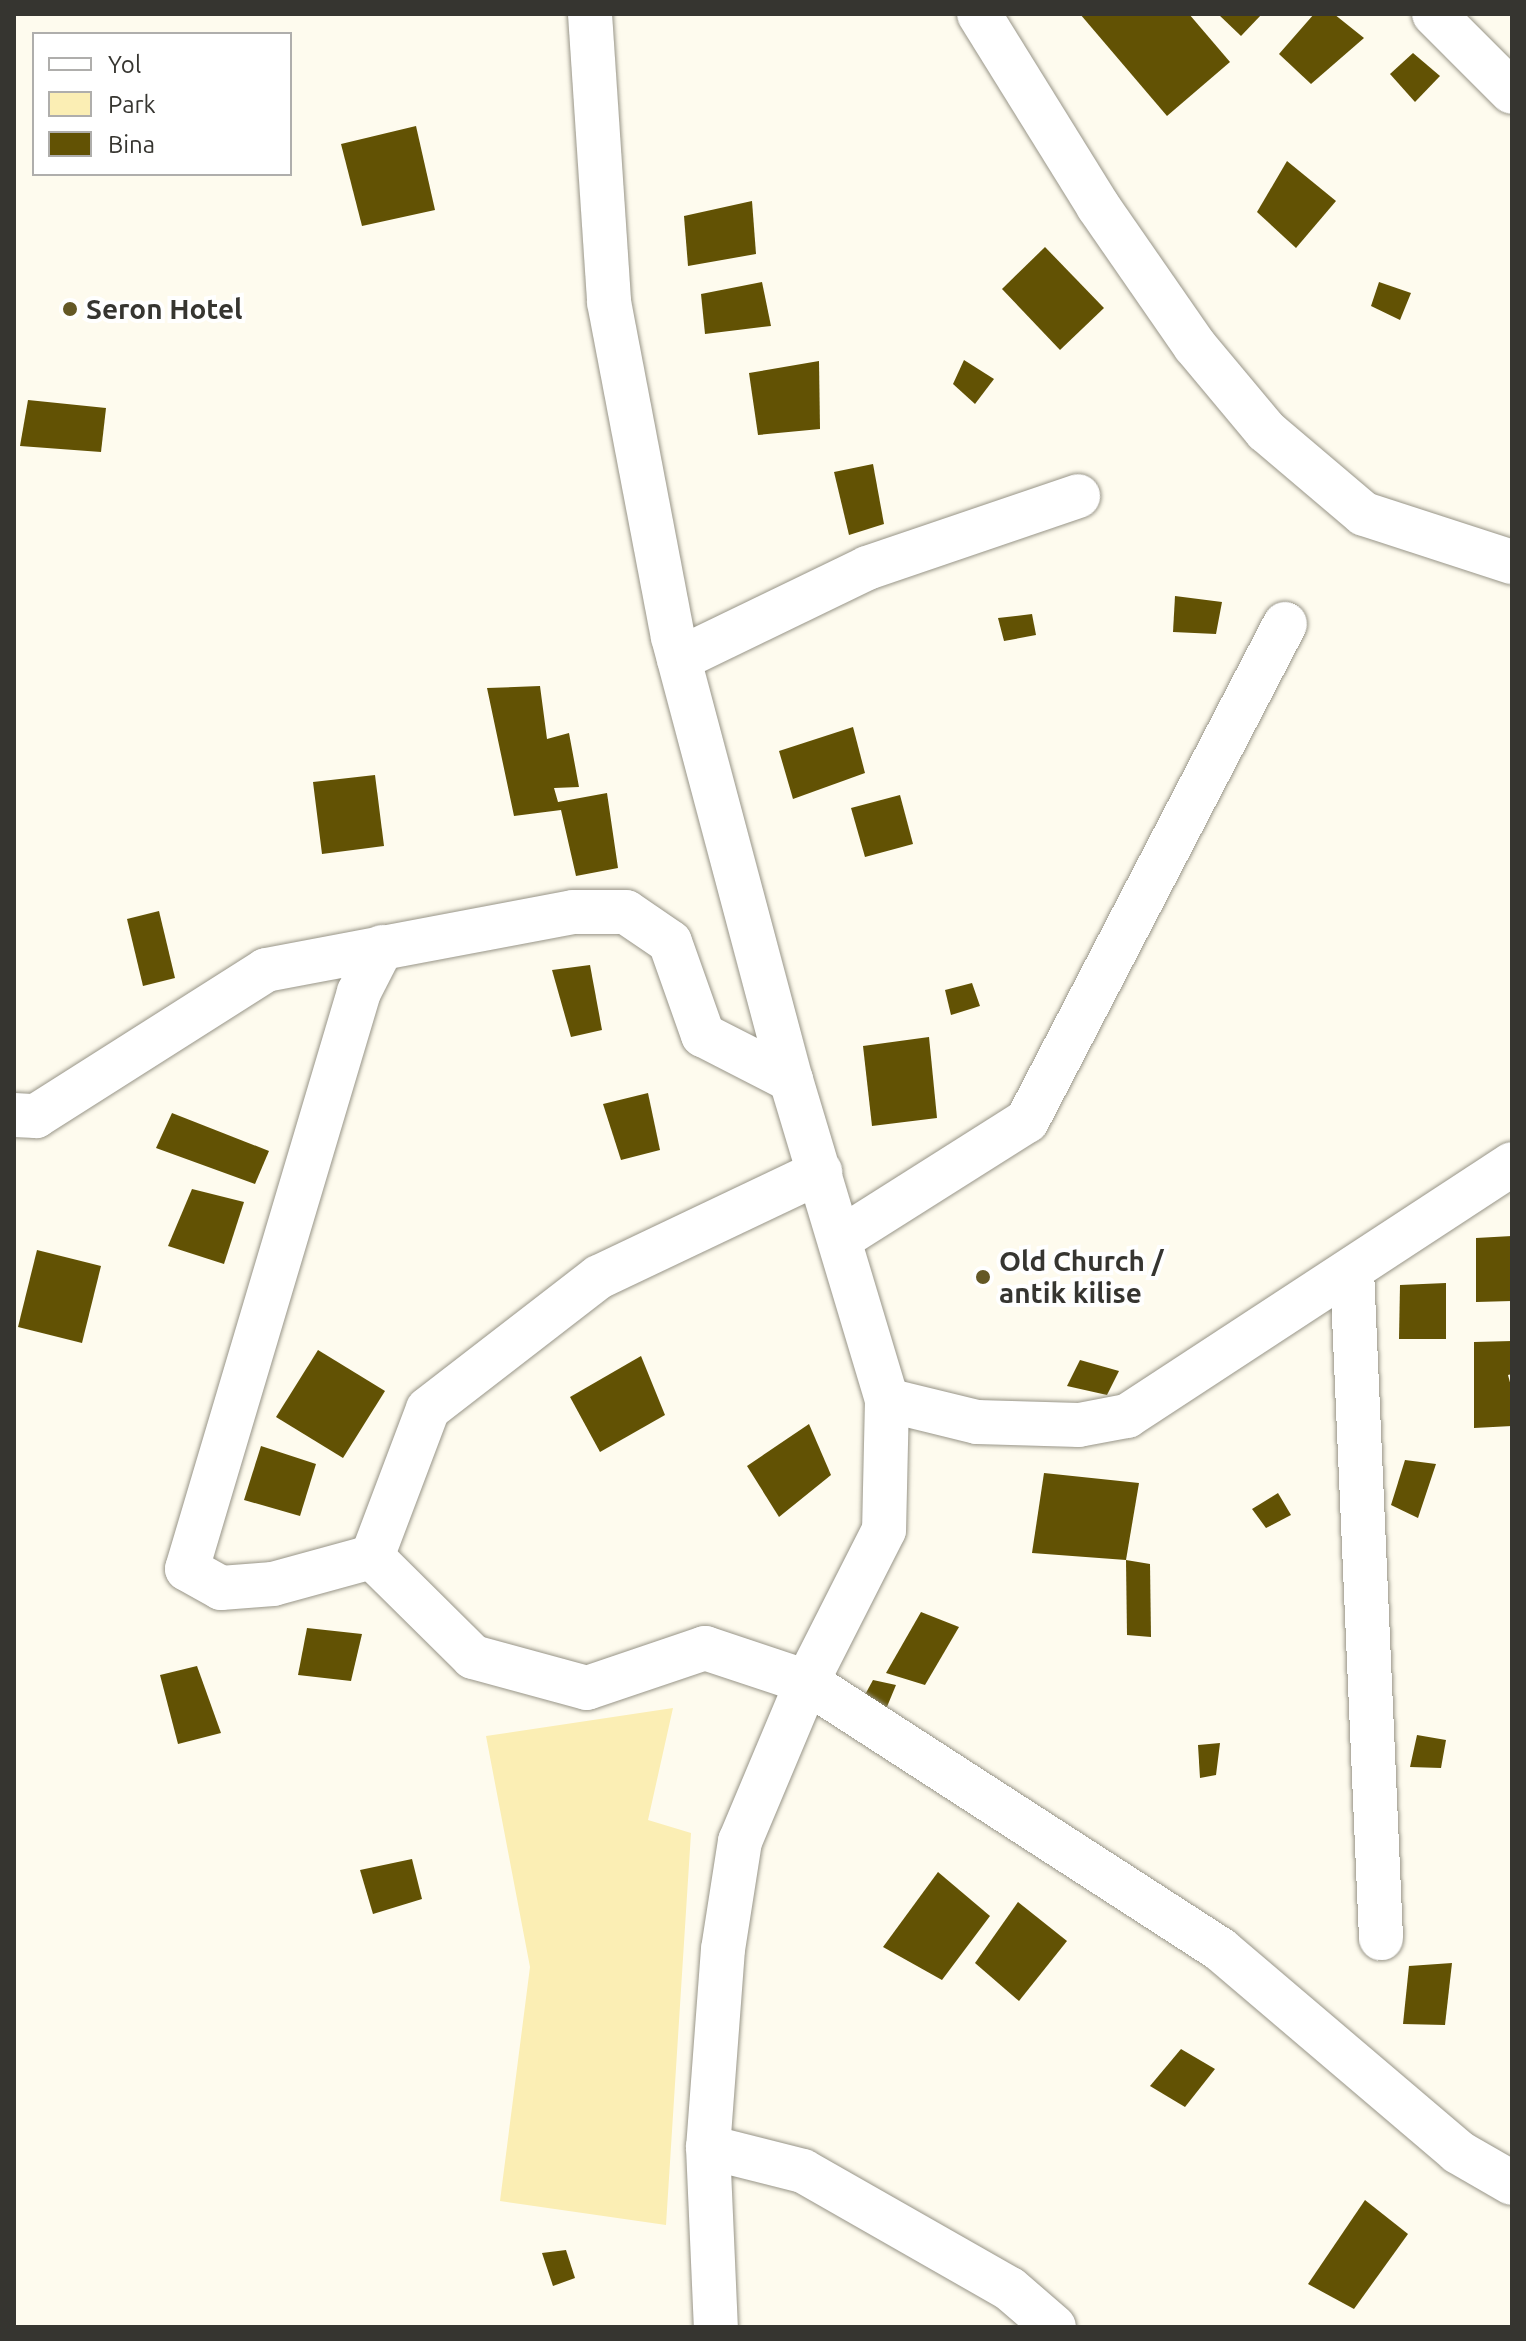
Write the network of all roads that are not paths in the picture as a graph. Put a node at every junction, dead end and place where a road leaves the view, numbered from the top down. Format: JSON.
{"nodes":[{"id":1,"x":590,"y":14,"type":"edge"},
{"id":2,"x":979,"y":14,"type":"edge"},
{"id":3,"x":1434,"y":14,"type":"edge"},
{"id":4,"x":1512,"y":92,"type":"edge"},
{"id":5,"x":1078,"y":496,"type":"dead end"},
{"id":6,"x":1512,"y":562,"type":"edge"},
{"id":7,"x":1285,"y":624,"type":"dead end"},
{"id":8,"x":679,"y":659,"type":"junction"},
{"id":9,"x":382,"y":947,"type":"junction"},
{"id":10,"x":791,"y":1080,"type":"junction"},
{"id":11,"x":14,"y":1115,"type":"edge"},
{"id":12,"x":1512,"y":1164,"type":"edge"},
{"id":13,"x":820,"y":1172,"type":"junction"},
{"id":14,"x":840,"y":1239,"type":"junction"},
{"id":15,"x":1352,"y":1271,"type":"junction"},
{"id":16,"x":887,"y":1400,"type":"junction"},
{"id":17,"x":372,"y":1557,"type":"junction"},
{"id":18,"x":807,"y":1682,"type":"junction"},
{"id":19,"x":1381,"y":1938,"type":"dead end"},
{"id":20,"x":708,"y":2147,"type":"junction"},
{"id":21,"x":1512,"y":2183,"type":"edge"},
{"id":22,"x":716,"y":2327,"type":"edge"},
{"id":23,"x":1054,"y":2327,"type":"edge"}],
"edges":[{"from":1,"to":8,"type":"street"},
{"from":2,"to":6,"type":"street"},
{"from":3,"to":4,"type":"street"},
{"from":5,"to":8,"type":"street"},
{"from":7,"to":14,"type":"street"},
{"from":8,"to":10,"type":"street"},
{"from":9,"to":10,"type":"street"},
{"from":9,"to":11,"type":"street"},
{"from":9,"to":17,"type":"street"},
{"from":10,"to":13,"type":"street"},
{"from":12,"to":15,"type":"street"},
{"from":13,"to":14,"type":"street"},
{"from":13,"to":17,"type":"street"},
{"from":14,"to":16,"type":"street"},
{"from":15,"to":16,"type":"street"},
{"from":15,"to":19,"type":"street"},
{"from":16,"to":18,"type":"street"},
{"from":17,"to":18,"type":"street"},
{"from":18,"to":20,"type":"street"},
{"from":18,"to":21,"type":"street"},
{"from":20,"to":22,"type":"street"},
{"from":20,"to":23,"type":"street"}]}
